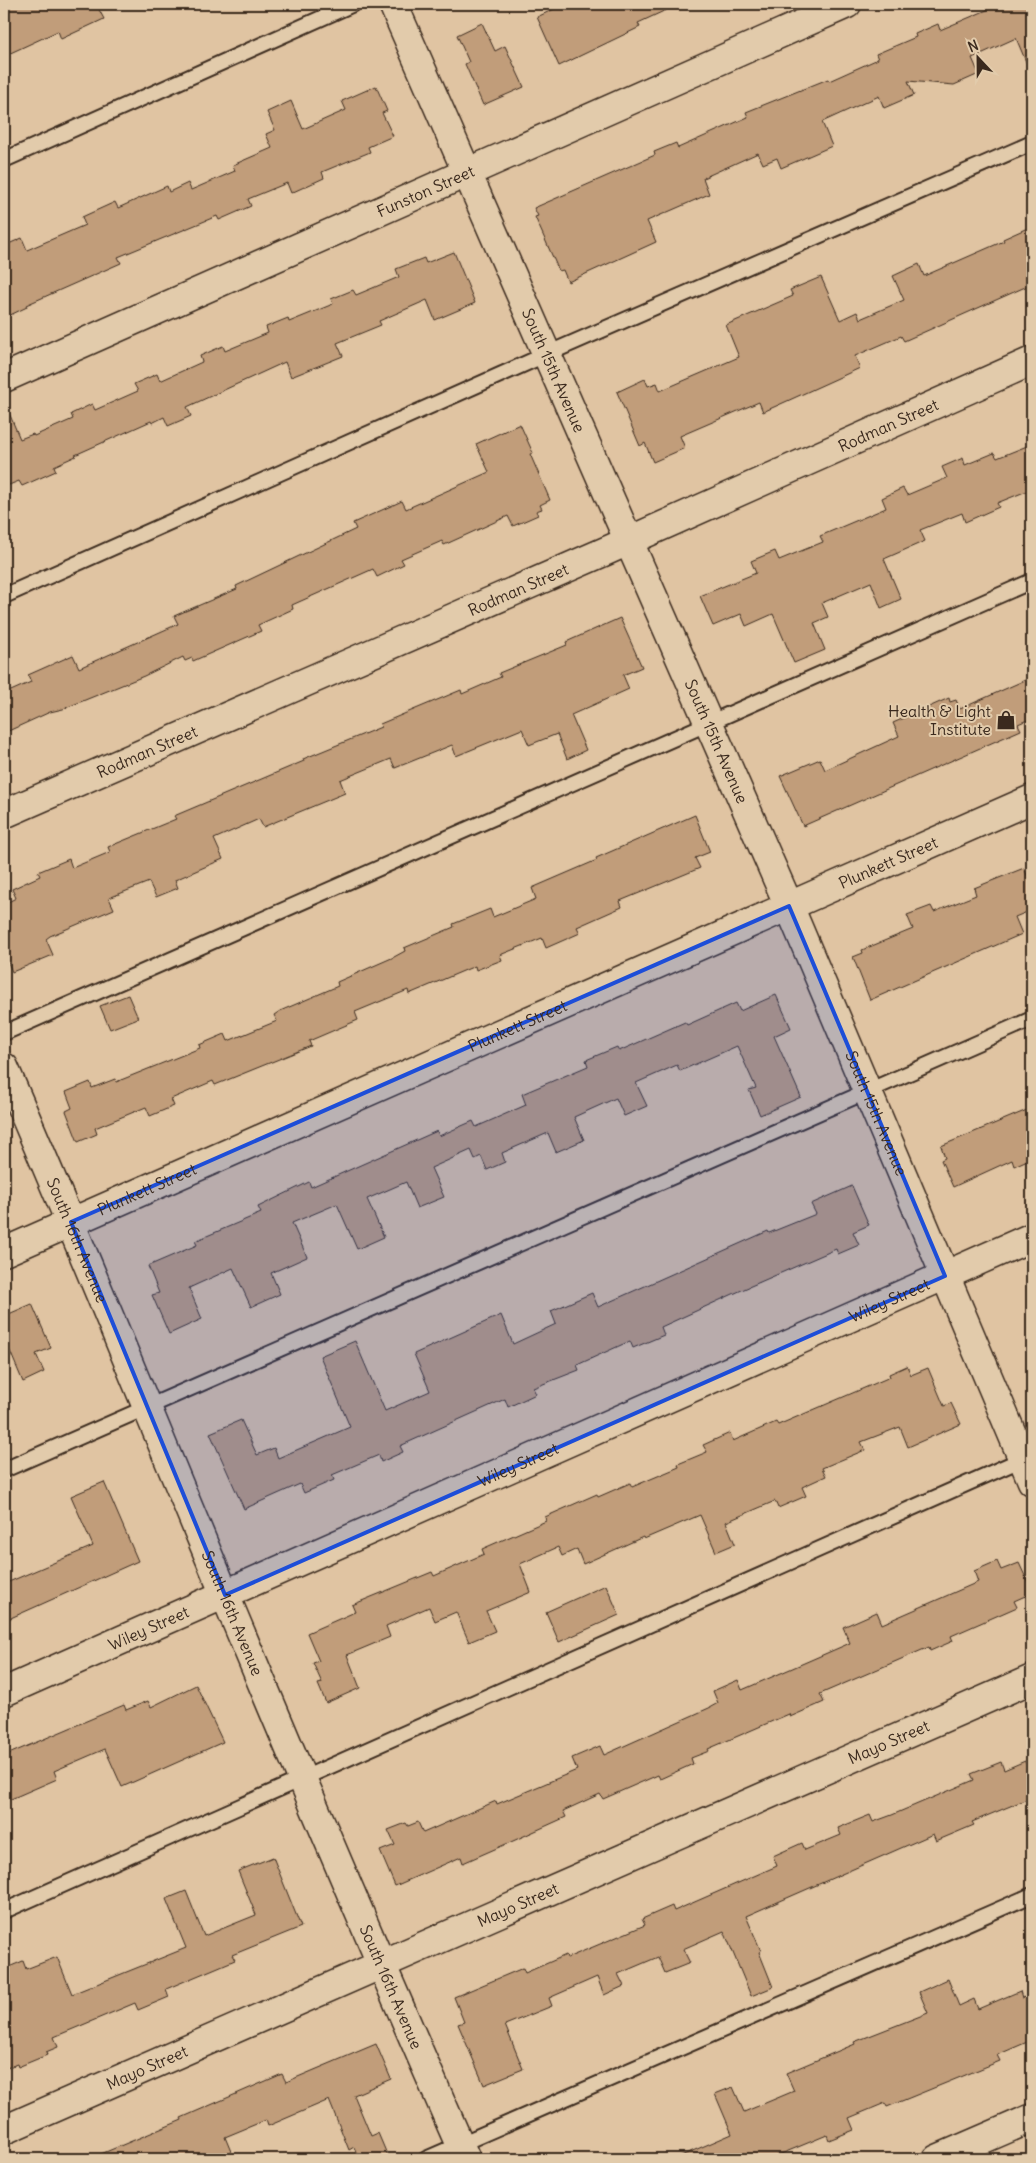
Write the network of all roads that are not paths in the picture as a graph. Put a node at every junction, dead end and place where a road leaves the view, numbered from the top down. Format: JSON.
{"nodes":[{"id":1,"x":353,"y":4,"type":"edge"},
{"id":2,"x":393,"y":4,"type":"edge"},
{"id":3,"x":848,"y":4,"type":"edge"},
{"id":4,"x":1032,"y":143,"type":"edge"},
{"id":5,"x":4,"y":160,"type":"edge"},
{"id":6,"x":467,"y":172,"type":"junction"},
{"id":7,"x":547,"y":354,"type":"junction"},
{"id":8,"x":1032,"y":361,"type":"edge"},
{"id":9,"x":4,"y":378,"type":"edge"},
{"id":10,"x":629,"y":540,"type":"junction"},
{"id":11,"x":1032,"y":581,"type":"edge"},
{"id":12,"x":4,"y":596,"type":"edge"},
{"id":13,"x":709,"y":723,"type":"junction"},
{"id":14,"x":1032,"y":799,"type":"edge"},
{"id":15,"x":4,"y":814,"type":"edge"},
{"id":16,"x":789,"y":906,"type":"junction"},
{"id":17,"x":1032,"y":1018,"type":"edge"},
{"id":18,"x":4,"y":1033,"type":"edge"},
{"id":19,"x":4,"y":1067,"type":"edge"},
{"id":20,"x":867,"y":1091,"type":"junction"},
{"id":21,"x":71,"y":1222,"type":"junction"},
{"id":22,"x":1032,"y":1237,"type":"edge"},
{"id":23,"x":4,"y":1252,"type":"edge"},
{"id":24,"x":945,"y":1276,"type":"junction"},
{"id":25,"x":147,"y":1407,"type":"junction"},
{"id":26,"x":1029,"y":1465,"type":"edge"},
{"id":27,"x":4,"y":1470,"type":"edge"},
{"id":28,"x":225,"y":1595,"type":"junction"},
{"id":29,"x":1032,"y":1679,"type":"edge"},
{"id":30,"x":4,"y":1692,"type":"edge"},
{"id":31,"x":302,"y":1778,"type":"junction"},
{"id":32,"x":1032,"y":1895,"type":"edge"},
{"id":33,"x":4,"y":1911,"type":"edge"},
{"id":34,"x":381,"y":1965,"type":"junction"},
{"id":35,"x":1032,"y":2118,"type":"edge"},
{"id":36,"x":4,"y":2130,"type":"edge"},
{"id":37,"x":463,"y":2152,"type":"edge"},
{"id":38,"x":426,"y":2159,"type":"edge"},
{"id":39,"x":938,"y":2159,"type":"edge"}],
"edges":[{"from":1,"to":5,"type":"lane"},
{"from":2,"to":6,"type":"street","name":"South 15th Avenue"},
{"from":3,"to":6,"type":"street","name":"Funston Street"},
{"from":4,"to":7,"type":"lane"},
{"from":6,"to":7,"type":"street","name":"South 15th Avenue"},
{"from":6,"to":9,"type":"street","name":"Funston Street"},
{"from":7,"to":10,"type":"street","name":"South 15th Avenue"},
{"from":7,"to":12,"type":"lane"},
{"from":8,"to":10,"type":"street","name":"Rodman Street"},
{"from":10,"to":13,"type":"street","name":"South 15th Avenue"},
{"from":10,"to":15,"type":"street","name":"Rodman Street"},
{"from":11,"to":13,"type":"lane"},
{"from":13,"to":16,"type":"street","name":"South 15th Avenue"},
{"from":13,"to":18,"type":"lane"},
{"from":14,"to":16,"type":"street","name":"Plunkett Street"},
{"from":16,"to":20,"type":"street","name":"South 15th Avenue"},
{"from":16,"to":21,"type":"street","name":"Plunkett Street"},
{"from":17,"to":20,"type":"lane"},
{"from":19,"to":21,"type":"street","name":"South 16th Avenue"},
{"from":20,"to":24,"type":"street","name":"South 15th Avenue"},
{"from":20,"to":25,"type":"lane"},
{"from":21,"to":23,"type":"street","name":"Plunkett Street"},
{"from":21,"to":25,"type":"street","name":"South 16th Avenue"},
{"from":22,"to":24,"type":"street","name":"Wiley Street"},
{"from":24,"to":26,"type":"street","name":"South 15th Avenue"},
{"from":24,"to":28,"type":"street","name":"Wiley Street"},
{"from":25,"to":27,"type":"lane"},
{"from":25,"to":28,"type":"street","name":"South 16th Avenue"},
{"from":26,"to":31,"type":"lane"},
{"from":28,"to":30,"type":"street","name":"Wiley Street"},
{"from":28,"to":31,"type":"street","name":"South 16th Avenue"},
{"from":29,"to":34,"type":"street","name":"Mayo Street"},
{"from":31,"to":33,"type":"lane"},
{"from":31,"to":34,"type":"street","name":"South 16th Avenue"},
{"from":32,"to":37,"type":"lane"},
{"from":34,"to":36,"type":"street","name":"Mayo Street"},
{"from":34,"to":37,"type":"street","name":"South 16th Avenue"},
{"from":35,"to":39,"type":"street"},
{"from":37,"to":38,"type":"lane"}]}
